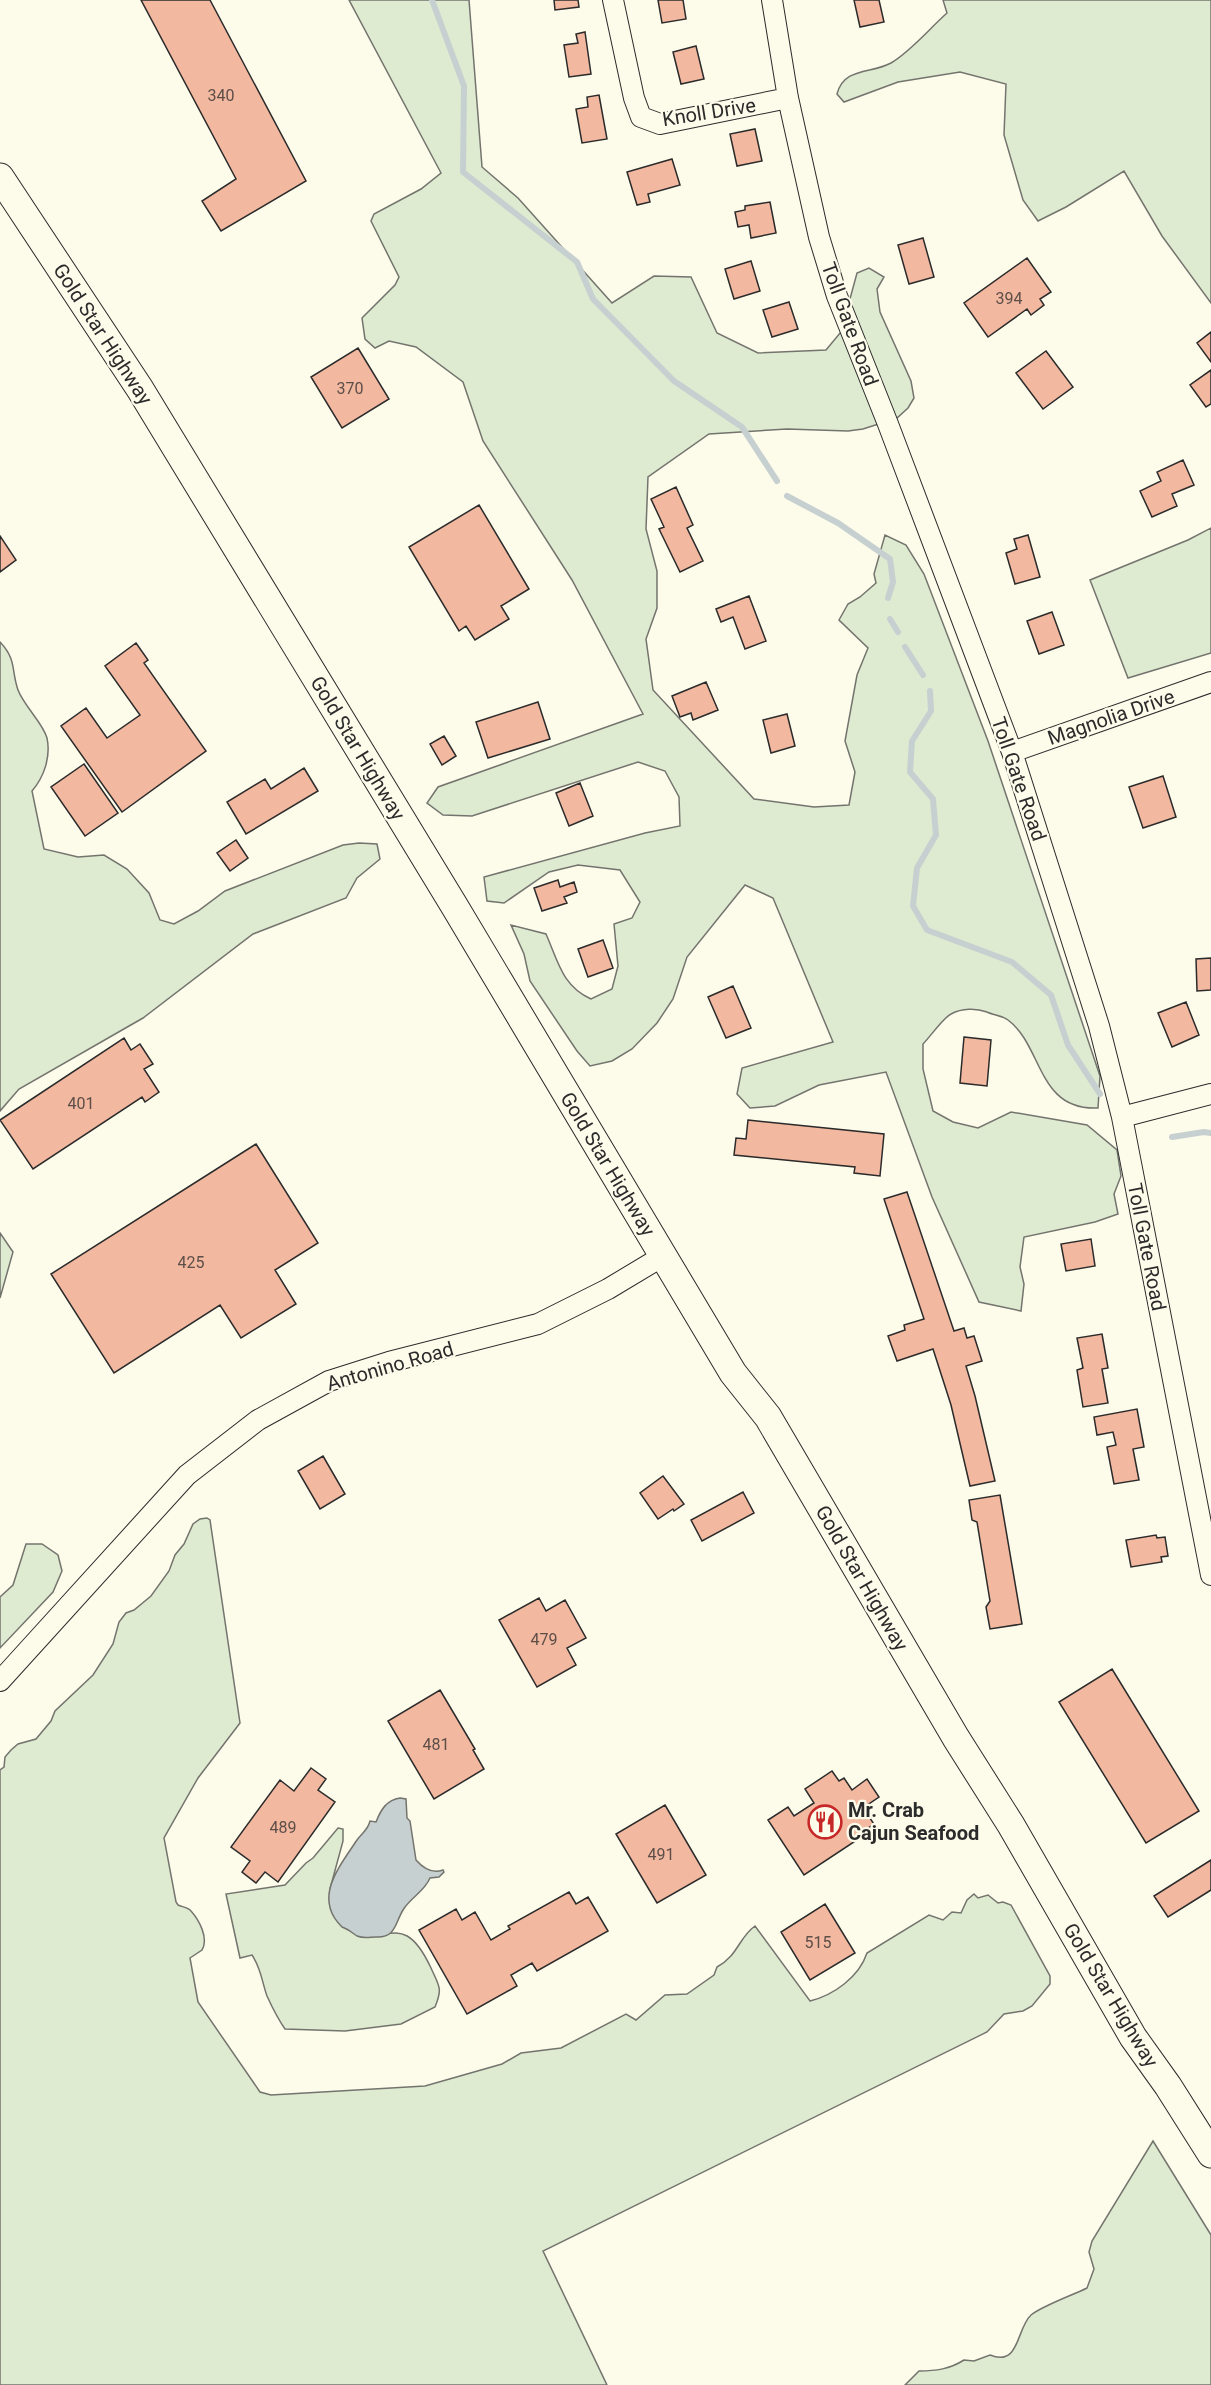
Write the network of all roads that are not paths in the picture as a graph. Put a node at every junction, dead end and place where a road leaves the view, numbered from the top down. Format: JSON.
{"nodes":[{"id":1,"x":613,"y":0,"type":"edge"},
{"id":2,"x":772,"y":0,"type":"edge"},
{"id":3,"x":788,"y":98,"type":"junction"},
{"id":4,"x":0,"y":177,"type":"edge"},
{"id":5,"x":1211,"y":682,"type":"edge"},
{"id":6,"x":1012,"y":752,"type":"junction"},
{"id":7,"x":1211,"y":1094,"type":"edge"},
{"id":8,"x":1122,"y":1117,"type":"junction"},
{"id":9,"x":663,"y":1256,"type":"junction"},
{"id":10,"x":1211,"y":1575,"type":"edge"},
{"id":11,"x":0,"y":1681,"type":"edge"},
{"id":12,"x":1211,"y":2154,"type":"edge"}],
"edges":[{"from":1,"to":3,"type":"street","name":"Knoll Drive"},
{"from":2,"to":3,"type":"street","name":"Toll Gate Road"},
{"from":3,"to":6,"type":"street","name":"Toll Gate Road"},
{"from":4,"to":9,"type":"main road","name":"Gold Star Highway"},
{"from":5,"to":6,"type":"street","name":"Magnolia Drive"},
{"from":6,"to":8,"type":"street","name":"Toll Gate Road"},
{"from":7,"to":8,"type":"street"},
{"from":8,"to":10,"type":"street","name":"Toll Gate Road"},
{"from":9,"to":11,"type":"street","name":"Antonino Road"},
{"from":9,"to":12,"type":"main road","name":"Gold Star Highway"}]}
